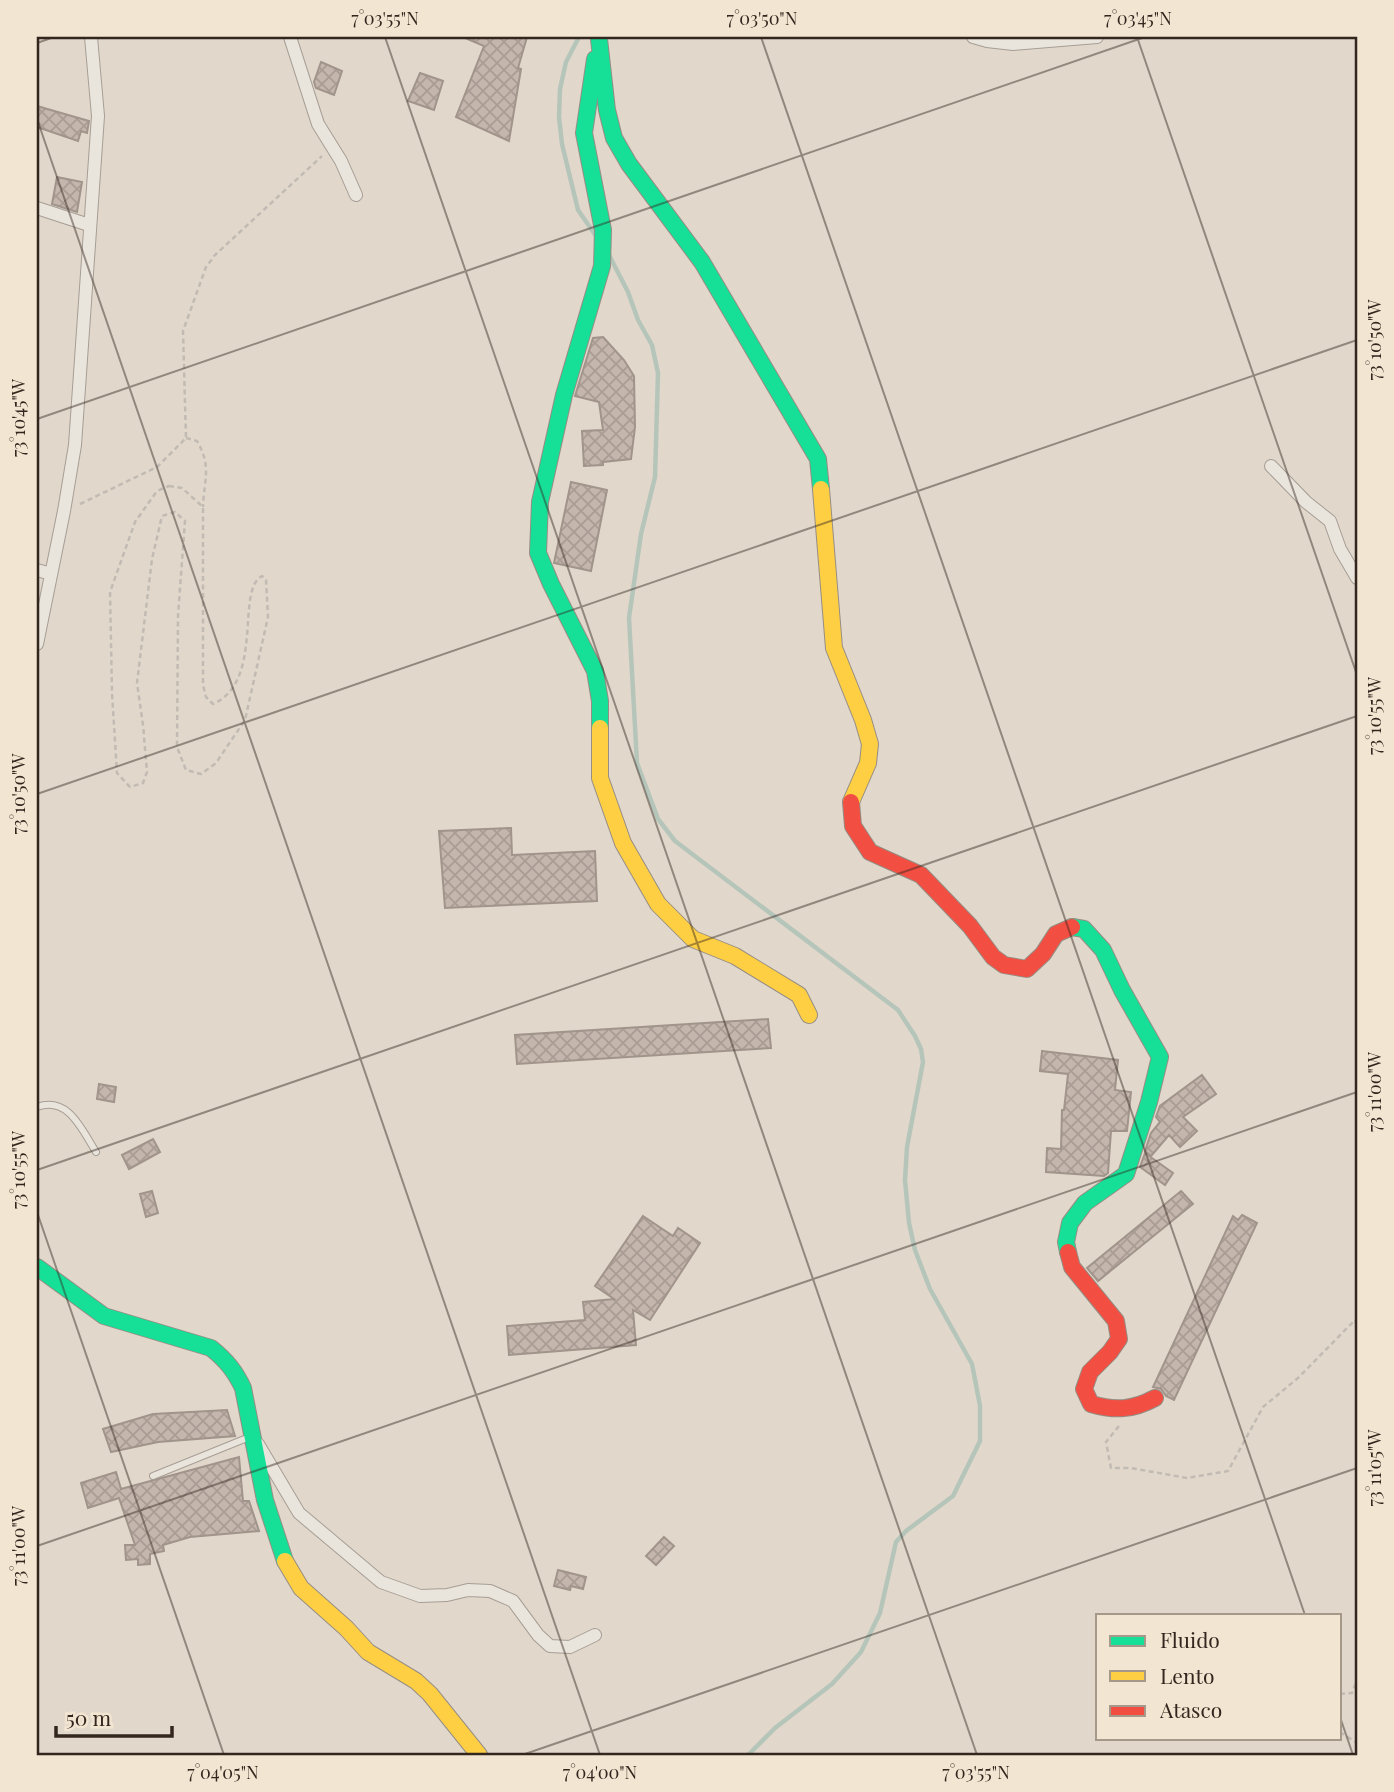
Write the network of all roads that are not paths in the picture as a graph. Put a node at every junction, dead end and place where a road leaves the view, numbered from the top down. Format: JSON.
{"nodes":[{"id":1,"x":91,"y":37,"type":"edge"},
{"id":2,"x":290,"y":37,"type":"edge"},
{"id":3,"x":973,"y":37,"type":"edge"},
{"id":4,"x":1097,"y":37,"type":"edge"},
{"id":5,"x":599,"y":38,"type":"edge"},
{"id":6,"x":356,"y":195,"type":"dead end"},
{"id":7,"x":37,"y":208,"type":"edge"},
{"id":8,"x":89,"y":225,"type":"junction"},
{"id":9,"x":1271,"y":466,"type":"dead end"},
{"id":10,"x":37,"y":570,"type":"edge"},
{"id":11,"x":51,"y":573,"type":"junction"},
{"id":12,"x":1357,"y":578,"type":"edge"},
{"id":13,"x":37,"y":644,"type":"edge"},
{"id":14,"x":809,"y":1015,"type":"dead end"},
{"id":15,"x":37,"y":1107,"type":"edge"},
{"id":16,"x":96,"y":1152,"type":"dead end"},
{"id":17,"x":37,"y":1268,"type":"edge"},
{"id":18,"x":1155,"y":1398,"type":"dead end"},
{"id":19,"x":253,"y":1436,"type":"junction"},
{"id":20,"x":153,"y":1476,"type":"dead end"},
{"id":21,"x":594,"y":1635,"type":"dead end"},
{"id":22,"x":479,"y":1755,"type":"edge"}],
"edges":[{"from":1,"to":8,"type":"street"},
{"from":2,"to":6,"type":"street"},
{"from":3,"to":4,"type":"street"},
{"from":5,"to":14,"type":"street"},
{"from":5,"to":18,"type":"street"},
{"from":7,"to":8,"type":"street"},
{"from":8,"to":11,"type":"street"},
{"from":9,"to":12,"type":"street"},
{"from":10,"to":11,"type":"street"},
{"from":11,"to":13,"type":"street"},
{"from":15,"to":16,"type":"lane"},
{"from":17,"to":19,"type":"street"},
{"from":19,"to":20,"type":"lane"},
{"from":19,"to":21,"type":"street"},
{"from":19,"to":22,"type":"street"}]}
